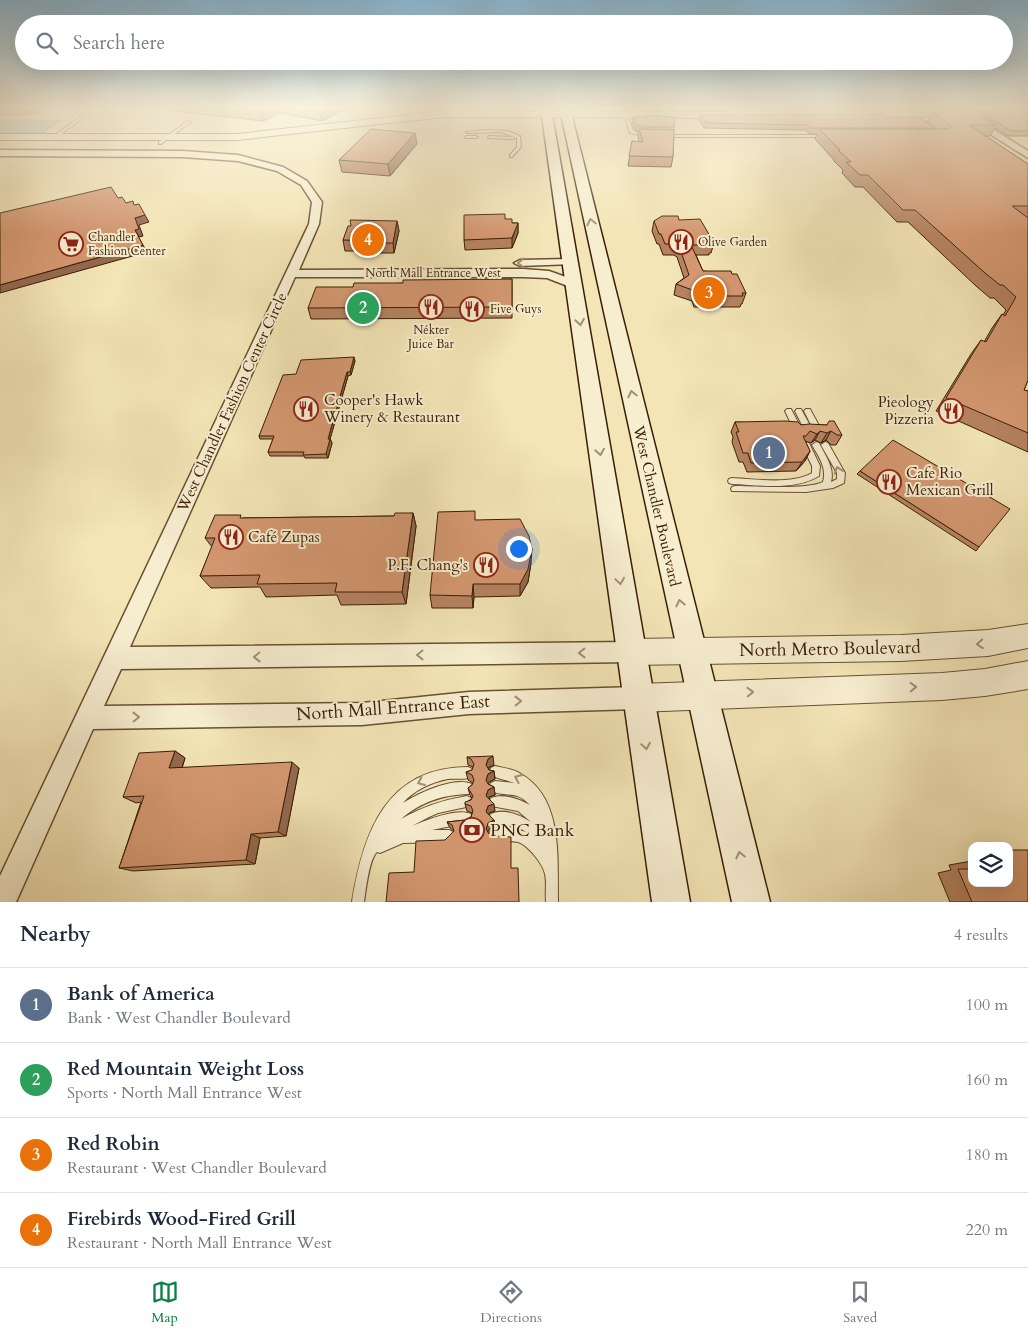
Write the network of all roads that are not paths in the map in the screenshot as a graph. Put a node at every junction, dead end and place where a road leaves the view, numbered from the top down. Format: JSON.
{"nodes":[{"id":1,"x":515,"y":151,"type":"edge"},
{"id":2,"x":553,"y":151,"type":"edge"},
{"id":3,"x":575,"y":151,"type":"edge"},
{"id":4,"x":0,"y":153,"type":"edge"},
{"id":5,"x":511,"y":156,"type":"dead end"},
{"id":6,"x":563,"y":222,"type":"junction"},
{"id":7,"x":294,"y":269,"type":"junction"},
{"id":8,"x":604,"y":270,"type":"junction"},
{"id":9,"x":572,"y":273,"type":"junction"},
{"id":10,"x":615,"y":322,"type":"junction"},
{"id":11,"x":789,"y":411,"type":"dead end"},
{"id":12,"x":799,"y":411,"type":"dead end"},
{"id":13,"x":808,"y":411,"type":"dead end"},
{"id":14,"x":810,"y":431,"type":"edge"},
{"id":15,"x":818,"y":431,"type":"edge"},
{"id":16,"x":799,"y":432,"type":"edge"},
{"id":17,"x":806,"y":445,"type":"edge"},
{"id":18,"x":816,"y":445,"type":"edge"},
{"id":19,"x":826,"y":445,"type":"edge"},
{"id":20,"x":818,"y":488,"type":"junction"},
{"id":21,"x":1028,"y":636,"type":"edge"},
{"id":22,"x":691,"y":651,"type":"junction"},
{"id":23,"x":631,"y":652,"type":"junction"},
{"id":24,"x":114,"y":658,"type":"junction"},
{"id":25,"x":1028,"y":674,"type":"edge"},
{"id":26,"x":702,"y":695,"type":"junction"},
{"id":27,"x":638,"y":698,"type":"junction"},
{"id":28,"x":87,"y":718,"type":"junction"},
{"id":29,"x":495,"y":772,"type":"edge"},
{"id":30,"x":468,"y":773,"type":"edge"},
{"id":31,"x":495,"y":787,"type":"edge"},
{"id":32,"x":468,"y":788,"type":"edge"},
{"id":33,"x":468,"y":802,"type":"edge"},
{"id":34,"x":495,"y":802,"type":"edge"},
{"id":35,"x":467,"y":818,"type":"edge"},
{"id":36,"x":495,"y":818,"type":"edge"},
{"id":37,"x":548,"y":818,"type":"junction"},
{"id":38,"x":550,"y":833,"type":"junction"},
{"id":39,"x":495,"y":834,"type":"edge"},
{"id":40,"x":449,"y":836,"type":"edge"},
{"id":41,"x":402,"y":837,"type":"junction"},
{"id":42,"x":550,"y":850,"type":"junction"},
{"id":43,"x":368,"y":852,"type":"junction"},
{"id":44,"x":551,"y":871,"type":"junction"},
{"id":45,"x":2,"y":902,"type":"edge"},
{"id":46,"x":358,"y":902,"type":"edge"},
{"id":47,"x":552,"y":902,"type":"edge"},
{"id":48,"x":671,"y":902,"type":"edge"},
{"id":49,"x":751,"y":902,"type":"edge"}],
"edges":[{"from":1,"to":5,"type":"lane"},
{"from":2,"to":6,"type":"main road"},
{"from":8,"to":3,"type":"main road","name":"West Chandler Boulevard","one_way":true},
{"from":4,"to":7,"type":"street","name":"West Chandler Fashion Center Circle"},
{"from":6,"to":8,"type":"main road"},
{"from":6,"to":9,"type":"main road"},
{"from":9,"to":7,"type":"street","name":"North Mall Entrance West","one_way":true},
{"from":7,"to":9,"type":"street","name":"North Mall Entrance West"},
{"from":7,"to":24,"type":"street","name":"West Chandler Fashion Center Circle"},
{"from":8,"to":10,"type":"main road","name":"West Chandler Boulevard"},
{"from":9,"to":10,"type":"main road"},
{"from":9,"to":23,"type":"main road","one_way":true},
{"from":22,"to":10,"type":"main road","name":"West Chandler Boulevard","one_way":true},
{"from":11,"to":16,"type":"lane"},
{"from":12,"to":14,"type":"lane"},
{"from":13,"to":15,"type":"lane"},
{"from":17,"to":20,"type":"lane"},
{"from":18,"to":20,"type":"lane"},
{"from":20,"to":19,"type":"lane","one_way":true},
{"from":21,"to":22,"type":"street","name":"North Metro Boulevard","one_way":true},
{"from":22,"to":23,"type":"street","name":"North Metro Boulevard"},
{"from":22,"to":26,"type":"main road","name":"West Chandler Boulevard"},
{"from":23,"to":24,"type":"street","one_way":true},
{"from":23,"to":27,"type":"main road"},
{"from":24,"to":28,"type":"street","name":"West Chandler Fashion Center Circle"},
{"from":26,"to":25,"type":"street","one_way":true},
{"from":26,"to":27,"type":"street"},
{"from":49,"to":26,"type":"main road","name":"West Chandler Boulevard","one_way":true},
{"from":28,"to":27,"type":"street","name":"North Mall Entrance East","one_way":true},
{"from":27,"to":48,"type":"main road","one_way":true},
{"from":28,"to":45,"type":"street","name":"West Chandler Fashion Center Circle"},
{"from":37,"to":29,"type":"lane","one_way":true},
{"from":30,"to":43,"type":"lane","one_way":true},
{"from":31,"to":37,"type":"lane"},
{"from":32,"to":43,"type":"lane"},
{"from":33,"to":43,"type":"lane"},
{"from":34,"to":38,"type":"lane"},
{"from":35,"to":41,"type":"lane"},
{"from":36,"to":42,"type":"lane"},
{"from":37,"to":38,"type":"lane"},
{"from":38,"to":42,"type":"lane"},
{"from":39,"to":44,"type":"lane"},
{"from":40,"to":41,"type":"lane"},
{"from":41,"to":43,"type":"lane"},
{"from":42,"to":44,"type":"lane"},
{"from":43,"to":46,"type":"lane"},
{"from":44,"to":47,"type":"lane"}]}
